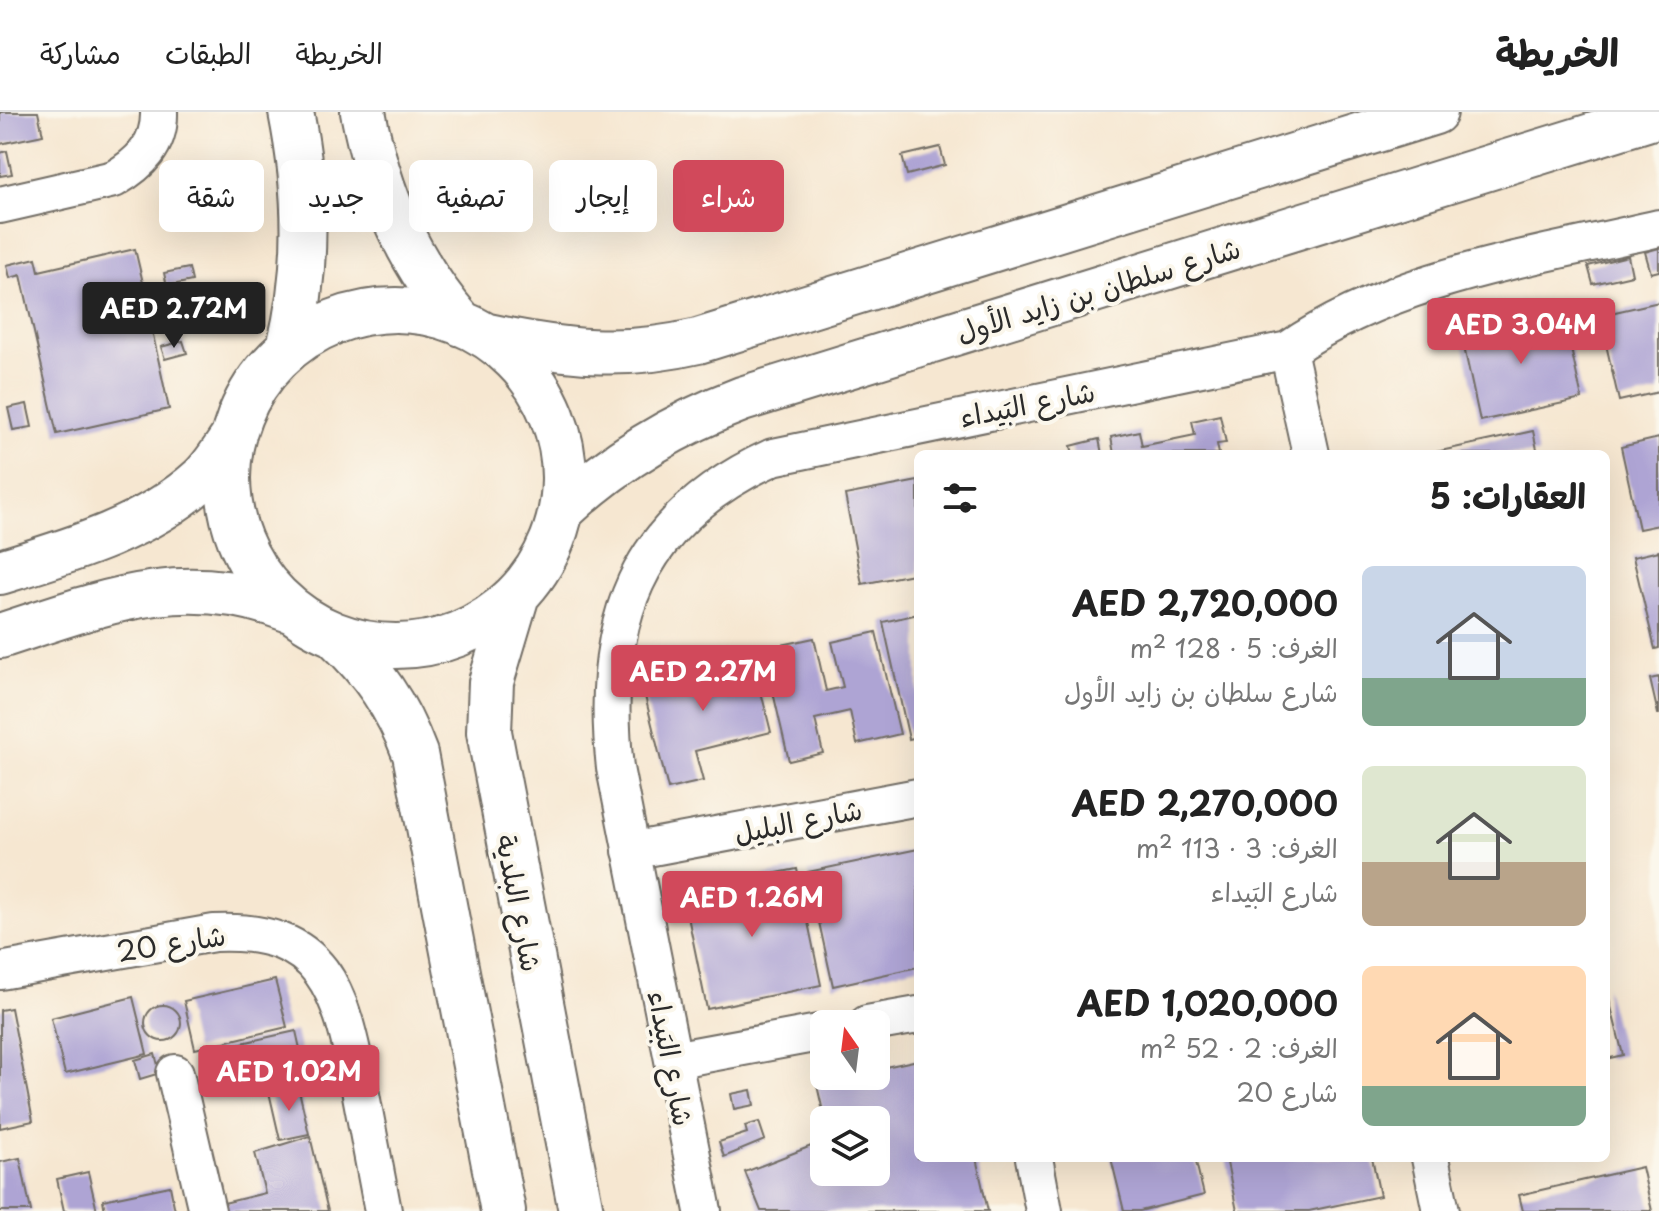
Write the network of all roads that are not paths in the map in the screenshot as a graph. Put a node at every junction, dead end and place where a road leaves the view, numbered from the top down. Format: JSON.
{"nodes":[{"id":1,"x":159,"y":112,"type":"edge"},
{"id":2,"x":291,"y":112,"type":"edge"},
{"id":3,"x":363,"y":112,"type":"edge"},
{"id":4,"x":1435,"y":112,"type":"edge"},
{"id":5,"x":1659,"y":115,"type":"edge"},
{"id":6,"x":0,"y":205,"type":"edge"},
{"id":7,"x":1659,"y":228,"type":"edge"},
{"id":8,"x":474,"y":330,"type":"junction"},
{"id":9,"x":289,"y":348,"type":"junction"},
{"id":10,"x":1288,"y":350,"type":"junction"},
{"id":11,"x":231,"y":440,"type":"junction"},
{"id":12,"x":1310,"y":450,"type":"edge"},
{"id":13,"x":562,"y":510,"type":"junction"},
{"id":14,"x":0,"y":572,"type":"edge"},
{"id":15,"x":517,"y":595,"type":"junction"},
{"id":16,"x":290,"y":610,"type":"junction"},
{"id":17,"x":0,"y":636,"type":"edge"},
{"id":18,"x":336,"y":636,"type":"junction"},
{"id":19,"x":914,"y":798,"type":"edge"},
{"id":20,"x":631,"y":851,"type":"junction"},
{"id":21,"x":0,"y":971,"type":"edge"},
{"id":22,"x":914,"y":1016,"type":"edge"},
{"id":23,"x":890,"y":1020,"type":"edge"},
{"id":24,"x":810,"y":1035,"type":"edge"},
{"id":25,"x":673,"y":1060,"type":"junction"},
{"id":26,"x":175,"y":1073,"type":"dead end"},
{"id":27,"x":1035,"y":1162,"type":"edge"},
{"id":28,"x":1431,"y":1162,"type":"edge"},
{"id":29,"x":207,"y":1211,"type":"edge"},
{"id":30,"x":383,"y":1211,"type":"edge"},
{"id":31,"x":503,"y":1211,"type":"edge"},
{"id":32,"x":581,"y":1211,"type":"edge"},
{"id":33,"x":703,"y":1211,"type":"edge"},
{"id":34,"x":1044,"y":1211,"type":"edge"},
{"id":35,"x":1441,"y":1211,"type":"edge"}],
"edges":[{"from":1,"to":6,"type":"street"},
{"from":2,"to":9,"type":"main road"},
{"from":3,"to":8,"type":"main road"},
{"from":4,"to":8,"type":"main road"},
{"from":5,"to":13,"type":"main road","name":"شارع سلطان بن زايد الأول"},
{"from":7,"to":10,"type":"street","name":"شارع البَيداء"},
{"from":8,"to":9,"type":"main road"},
{"from":8,"to":13,"type":"main road"},
{"from":9,"to":11,"type":"main road"},
{"from":10,"to":12,"type":"street"},
{"from":10,"to":20,"type":"street","name":"شارع البَيداء"},
{"from":11,"to":14,"type":"main road"},
{"from":11,"to":16,"type":"main road"},
{"from":13,"to":15,"type":"main road"},
{"from":15,"to":18,"type":"main road"},
{"from":15,"to":32,"type":"main road","name":"شارع البلدية"},
{"from":16,"to":17,"type":"main road"},
{"from":16,"to":18,"type":"main road"},
{"from":18,"to":31,"type":"main road"},
{"from":19,"to":20,"type":"street","name":"شارع البليل"},
{"from":20,"to":25,"type":"street","name":"شارع البَيداء"},
{"from":21,"to":30,"type":"street","name":"شارع 20"},
{"from":22,"to":23,"type":"street"},
{"from":24,"to":25,"type":"street"},
{"from":25,"to":33,"type":"street","name":"شارع البَيداء"},
{"from":26,"to":29,"type":"street"},
{"from":27,"to":34,"type":"street"},
{"from":28,"to":35,"type":"street"}]}
